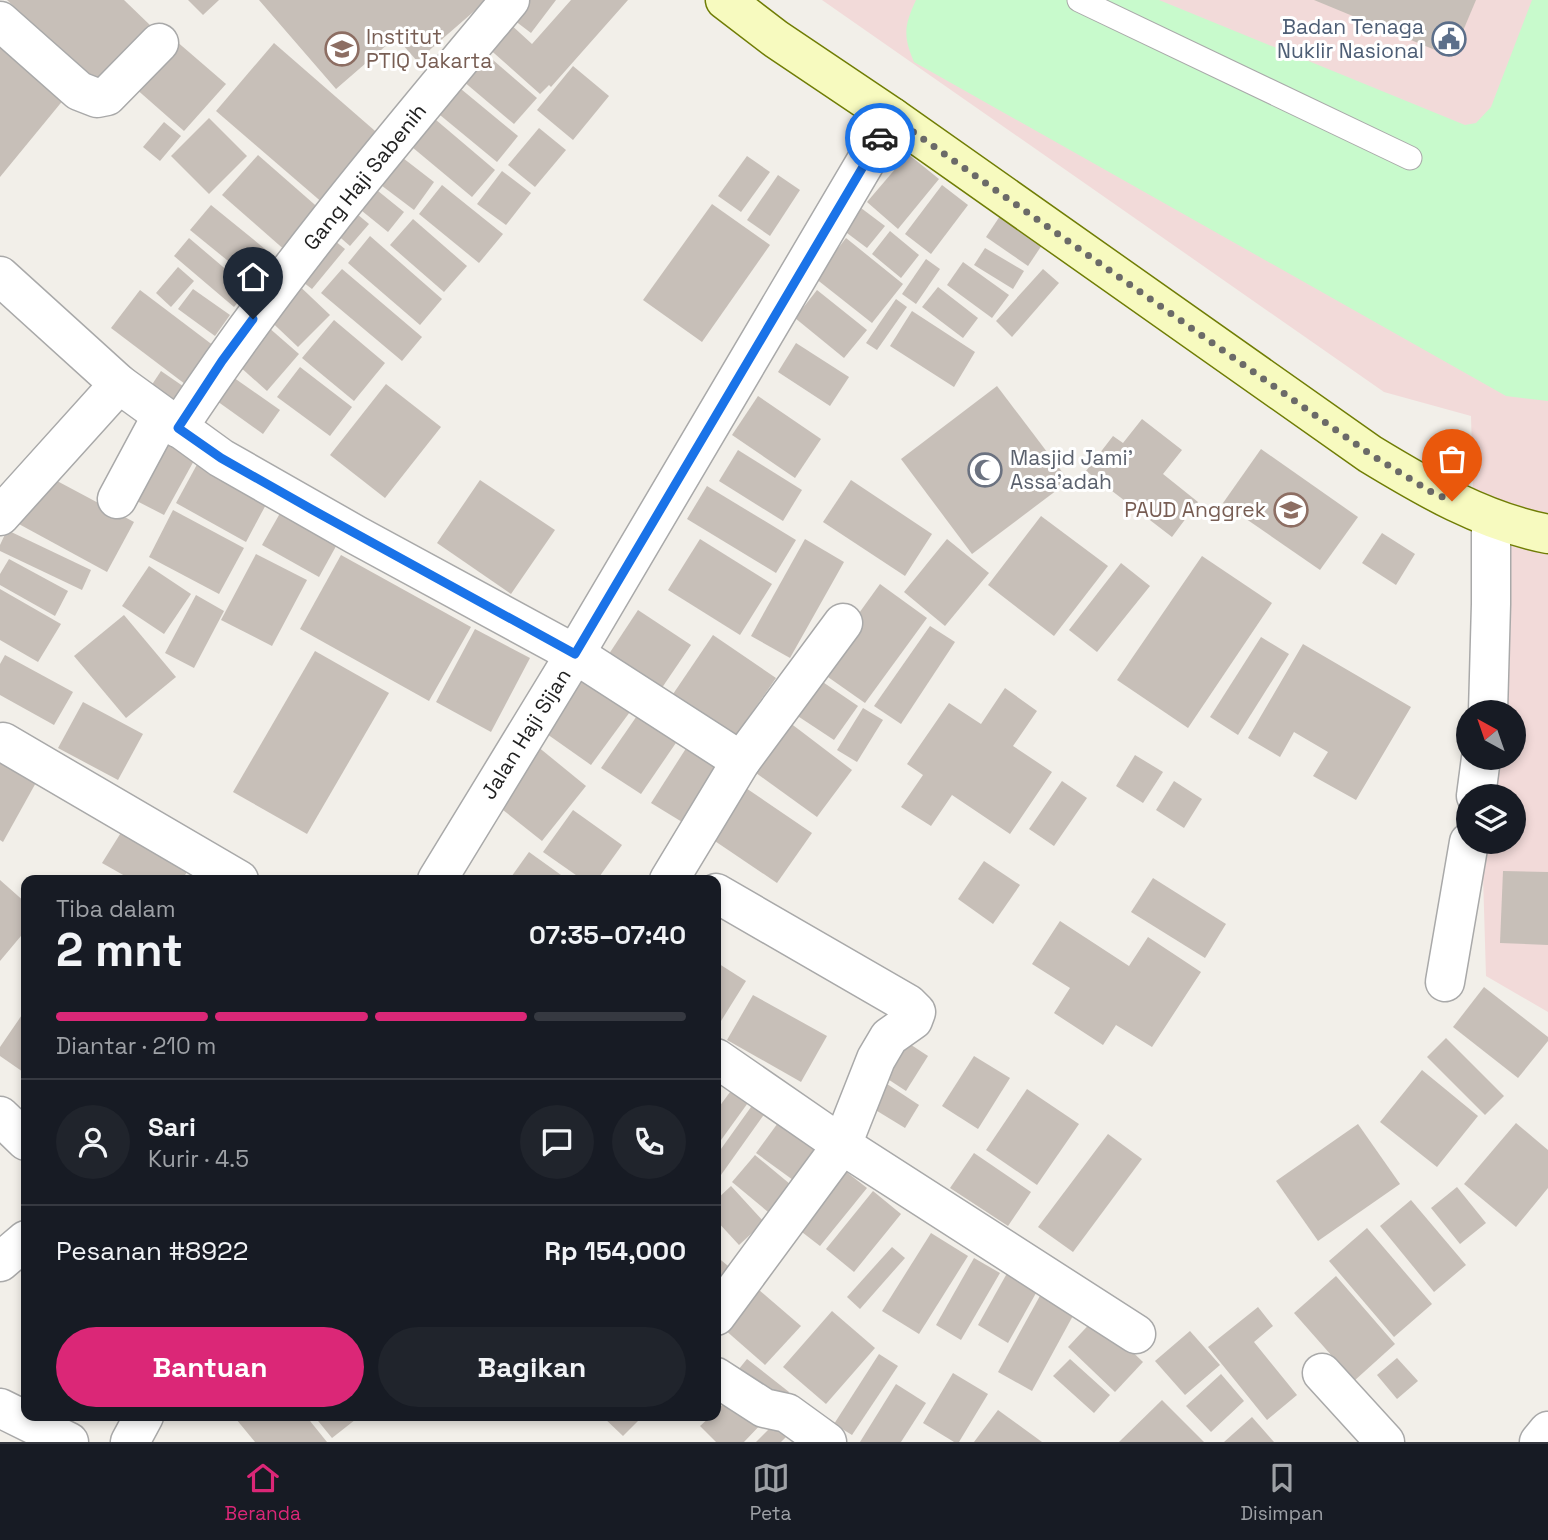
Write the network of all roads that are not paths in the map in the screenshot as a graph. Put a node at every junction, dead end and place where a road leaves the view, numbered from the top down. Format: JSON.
{"nodes":[{"id":1,"x":510,"y":0,"type":"edge"},
{"id":2,"x":725,"y":0,"type":"edge"},
{"id":3,"x":1079,"y":0,"type":"edge"},
{"id":4,"x":0,"y":21,"type":"edge"},
{"id":5,"x":159,"y":43,"type":"dead end"},
{"id":6,"x":892,"y":117,"type":"junction"},
{"id":7,"x":1410,"y":158,"type":"dead end"},
{"id":8,"x":0,"y":276,"type":"edge"},
{"id":9,"x":119,"y":384,"type":"junction"},
{"id":10,"x":169,"y":422,"type":"junction"},
{"id":11,"x":117,"y":499,"type":"dead end"},
{"id":12,"x":0,"y":516,"type":"edge"},
{"id":13,"x":1491,"y":518,"type":"junction"},
{"id":14,"x":1548,"y":534,"type":"edge"},
{"id":15,"x":843,"y":623,"type":"dead end"},
{"id":16,"x":575,"y":654,"type":"junction"},
{"id":17,"x":1488,"y":700,"type":"edge"},
{"id":18,"x":3,"y":742,"type":"dead end"},
{"id":19,"x":741,"y":761,"type":"junction"},
{"id":20,"x":1467,"y":854,"type":"edge"},
{"id":21,"x":230,"y":875,"type":"edge"},
{"id":22,"x":440,"y":875,"type":"edge"},
{"id":23,"x":681,"y":875,"type":"edge"},
{"id":24,"x":721,"y":896,"type":"edge"},
{"id":25,"x":1445,"y":982,"type":"dead end"},
{"id":26,"x":721,"y":1061,"type":"edge"},
{"id":27,"x":0,"y":1116,"type":"edge"},
{"id":28,"x":21,"y":1136,"type":"edge"},
{"id":29,"x":842,"y":1146,"type":"junction"},
{"id":30,"x":21,"y":1244,"type":"edge"},
{"id":31,"x":0,"y":1262,"type":"edge"},
{"id":32,"x":721,"y":1308,"type":"edge"},
{"id":33,"x":1136,"y":1334,"type":"dead end"},
{"id":34,"x":1322,"y":1373,"type":"dead end"},
{"id":35,"x":721,"y":1380,"type":"edge"},
{"id":36,"x":0,"y":1408,"type":"edge"},
{"id":37,"x":21,"y":1418,"type":"edge"},
{"id":38,"x":26,"y":1421,"type":"edge"},
{"id":39,"x":141,"y":1421,"type":"edge"},
{"id":40,"x":1548,"y":1431,"type":"edge"},
{"id":41,"x":69,"y":1442,"type":"edge"},
{"id":42,"x":130,"y":1442,"type":"edge"},
{"id":43,"x":827,"y":1442,"type":"edge"},
{"id":44,"x":1385,"y":1442,"type":"edge"},
{"id":45,"x":1539,"y":1442,"type":"edge"}],
"edges":[{"from":1,"to":10,"type":"street","name":"Gang Haji Sabenih"},
{"from":2,"to":6,"type":"main road"},
{"from":3,"to":7,"type":"lane"},
{"from":4,"to":5,"type":"street"},
{"from":6,"to":13,"type":"main road"},
{"from":6,"to":16,"type":"street","name":"Jalan Haji Sijan"},
{"from":8,"to":9,"type":"street"},
{"from":9,"to":10,"type":"street"},
{"from":9,"to":12,"type":"street"},
{"from":10,"to":11,"type":"street","name":"Gang Haji Sabenih"},
{"from":10,"to":16,"type":"street"},
{"from":13,"to":14,"type":"main road"},
{"from":13,"to":17,"type":"street"},
{"from":15,"to":19,"type":"street"},
{"from":16,"to":19,"type":"street"},
{"from":16,"to":22,"type":"street","name":"Jalan Haji Sijan"},
{"from":18,"to":21,"type":"street"},
{"from":19,"to":23,"type":"street"},
{"from":20,"to":25,"type":"street"},
{"from":24,"to":29,"type":"street"},
{"from":26,"to":29,"type":"street"},
{"from":27,"to":28,"type":"street"},
{"from":29,"to":32,"type":"street"},
{"from":29,"to":33,"type":"street"},
{"from":30,"to":31,"type":"street"},
{"from":34,"to":44,"type":"street"},
{"from":35,"to":43,"type":"street"},
{"from":36,"to":37,"type":"street"},
{"from":38,"to":41,"type":"street"},
{"from":39,"to":42,"type":"street"},
{"from":40,"to":45,"type":"street"}]}
